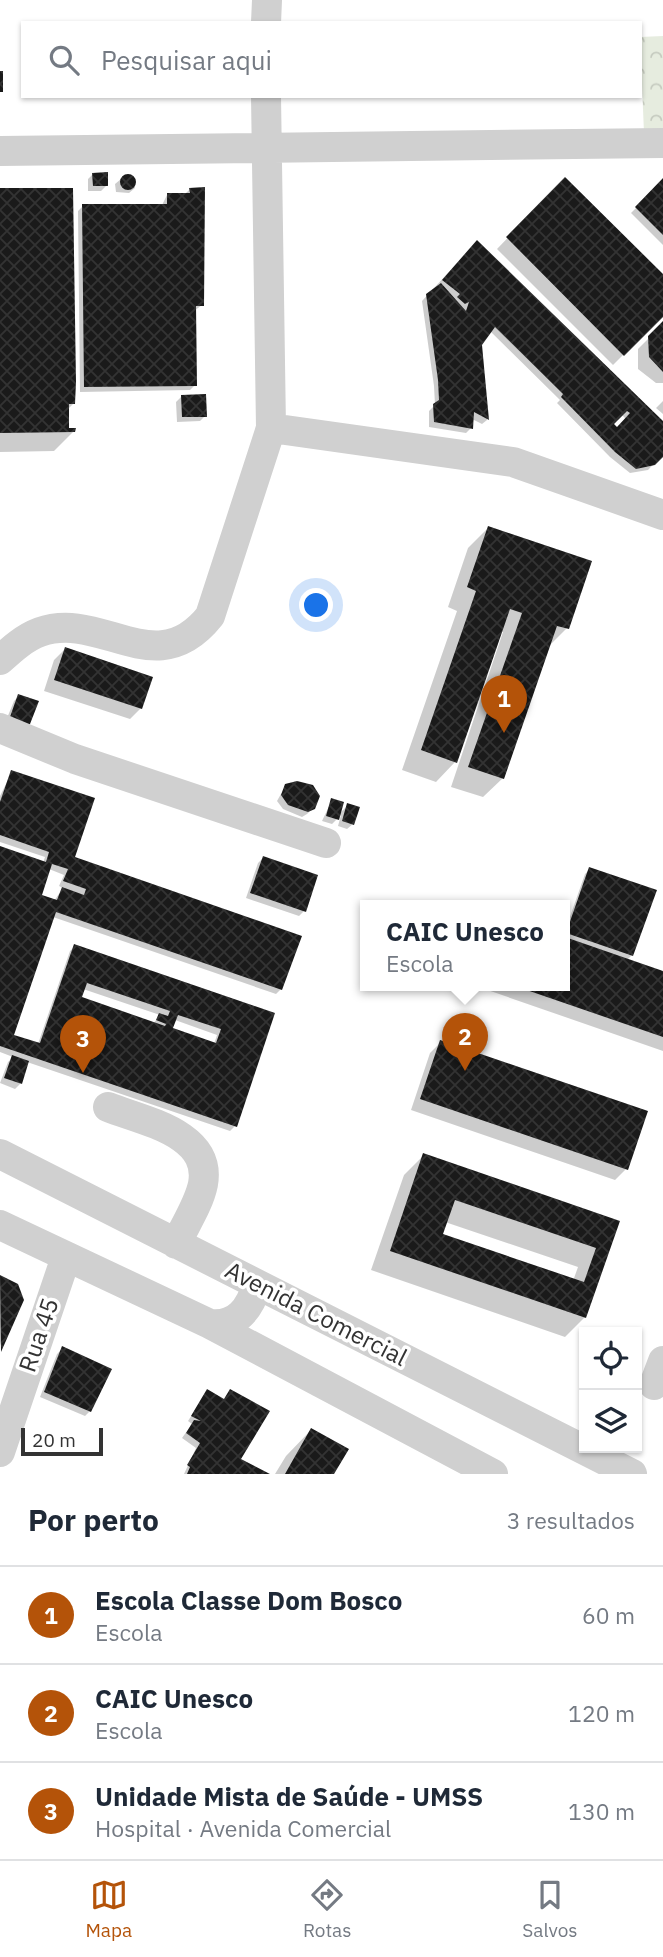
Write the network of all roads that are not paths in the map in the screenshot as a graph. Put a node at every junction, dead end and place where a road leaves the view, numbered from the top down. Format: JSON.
{"nodes":[{"id":1,"x":267,"y":0,"type":"edge"},
{"id":2,"x":266,"y":21,"type":"edge"},
{"id":3,"x":265,"y":98,"type":"edge"},
{"id":4,"x":663,"y":143,"type":"edge"},
{"id":5,"x":265,"y":149,"type":"junction"},
{"id":6,"x":0,"y":151,"type":"edge"},
{"id":7,"x":271,"y":428,"type":"junction"},
{"id":8,"x":663,"y":515,"type":"edge"},
{"id":9,"x":6,"y":647,"type":"edge"},
{"id":10,"x":0,"y":728,"type":"edge"},
{"id":11,"x":326,"y":843,"type":"dead end"},
{"id":12,"x":108,"y":1107,"type":"dead end"},
{"id":13,"x":0,"y":1154,"type":"edge"},
{"id":14,"x":41,"y":1174,"type":"junction"},
{"id":15,"x":0,"y":1178,"type":"edge"},
{"id":16,"x":0,"y":1226,"type":"edge"},
{"id":17,"x":176,"y":1244,"type":"junction"},
{"id":18,"x":66,"y":1257,"type":"junction"},
{"id":19,"x":257,"y":1285,"type":"junction"},
{"id":20,"x":210,"y":1324,"type":"junction"},
{"id":21,"x":0,"y":1452,"type":"edge"},
{"id":22,"x":493,"y":1474,"type":"edge"},
{"id":23,"x":632,"y":1474,"type":"edge"}],
"edges":[{"from":1,"to":2,"type":"street"},
{"from":3,"to":5,"type":"street"},
{"from":4,"to":5,"type":"street"},
{"from":5,"to":6,"type":"street"},
{"from":5,"to":7,"type":"street"},
{"from":7,"to":8,"type":"street"},
{"from":7,"to":9,"type":"street"},
{"from":10,"to":11,"type":"street"},
{"from":12,"to":17,"type":"street"},
{"from":13,"to":14,"type":"street","name":"Avenida Comercial"},
{"from":14,"to":15,"type":"street"},
{"from":14,"to":17,"type":"street","name":"Avenida Comercial"},
{"from":16,"to":18,"type":"street"},
{"from":17,"to":19,"type":"street","name":"Avenida Comercial"},
{"from":18,"to":20,"type":"street"},
{"from":18,"to":21,"type":"street","name":"Rua 45"},
{"from":19,"to":20,"type":"street"},
{"from":19,"to":23,"type":"street","name":"Avenida Comercial"},
{"from":20,"to":22,"type":"street"}]}
